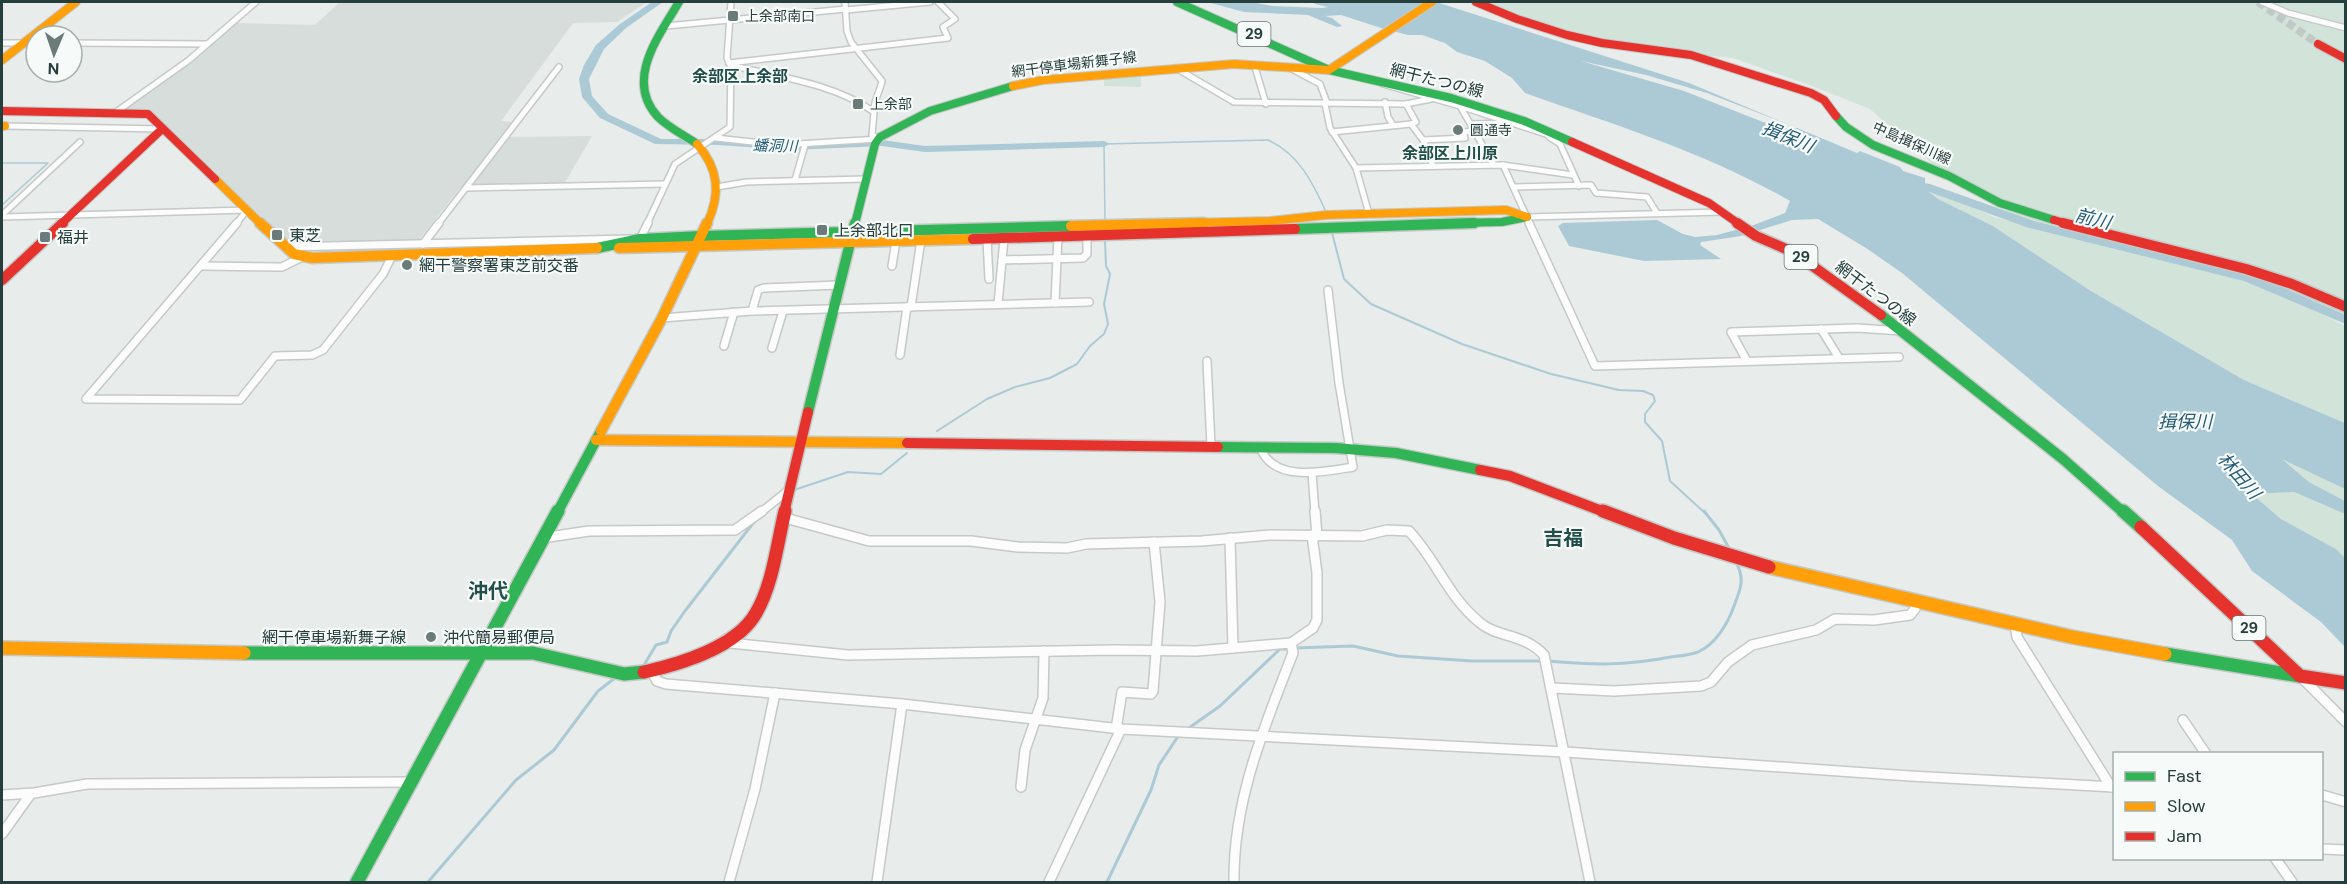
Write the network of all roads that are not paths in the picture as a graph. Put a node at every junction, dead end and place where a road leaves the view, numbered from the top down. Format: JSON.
{"nodes":[{"id":1,"x":76,"y":2,"type":"edge"},
{"id":2,"x":256,"y":2,"type":"edge"},
{"id":3,"x":680,"y":2,"type":"edge"},
{"id":4,"x":731,"y":2,"type":"edge"},
{"id":5,"x":845,"y":2,"type":"edge"},
{"id":6,"x":930,"y":2,"type":"edge"},
{"id":7,"x":938,"y":2,"type":"edge"},
{"id":8,"x":1177,"y":2,"type":"edge"},
{"id":9,"x":1432,"y":2,"type":"edge"},
{"id":10,"x":1476,"y":2,"type":"edge"},
{"id":11,"x":2262,"y":2,"type":"edge"},
{"id":12,"x":846,"y":10,"type":"junction"},
{"id":13,"x":729,"y":20,"type":"junction"},
{"id":14,"x":666,"y":26,"type":"junction"},
{"id":15,"x":2346,"y":28,"type":"edge"},
{"id":16,"x":2,"y":43,"type":"edge"},
{"id":17,"x":23,"y":43,"type":"junction"},
{"id":18,"x":84,"y":43,"type":"edge"},
{"id":19,"x":207,"y":44,"type":"junction"},
{"id":20,"x":2318,"y":44,"type":"tunnel mouth"},
{"id":21,"x":856,"y":49,"type":"junction"},
{"id":22,"x":2346,"y":59,"type":"edge"},
{"id":23,"x":2,"y":60,"type":"edge"},
{"id":24,"x":730,"y":64,"type":"junction"},
{"id":25,"x":1219,"y":65,"type":"junction"},
{"id":26,"x":559,"y":67,"type":"dead end"},
{"id":27,"x":1255,"y":67,"type":"junction"},
{"id":28,"x":1176,"y":68,"type":"junction"},
{"id":29,"x":1331,"y":68,"type":"junction"},
{"id":30,"x":1371,"y":80,"type":"junction"},
{"id":31,"x":1431,"y":99,"type":"junction"},
{"id":32,"x":1385,"y":102,"type":"junction"},
{"id":33,"x":1326,"y":103,"type":"junction"},
{"id":34,"x":1266,"y":104,"type":"junction"},
{"id":35,"x":1406,"y":104,"type":"junction"},
{"id":36,"x":1460,"y":106,"type":"junction"},
{"id":37,"x":2,"y":111,"type":"edge"},
{"id":38,"x":116,"y":112,"type":"junction"},
{"id":39,"x":874,"y":112,"type":"junction"},
{"id":40,"x":1411,"y":124,"type":"junction"},
{"id":41,"x":1471,"y":124,"type":"junction"},
{"id":42,"x":1516,"y":124,"type":"junction"},
{"id":43,"x":1393,"y":125,"type":"junction"},
{"id":44,"x":3,"y":126,"type":"edge"},
{"id":45,"x":162,"y":129,"type":"junction"},
{"id":46,"x":1475,"y":131,"type":"junction"},
{"id":47,"x":1332,"y":132,"type":"junction"},
{"id":48,"x":1544,"y":134,"type":"junction"},
{"id":49,"x":716,"y":138,"type":"junction"},
{"id":50,"x":1423,"y":140,"type":"junction"},
{"id":51,"x":80,"y":142,"type":"dead end"},
{"id":52,"x":877,"y":142,"type":"junction"},
{"id":53,"x":1578,"y":143,"type":"junction"},
{"id":54,"x":804,"y":147,"type":"junction"},
{"id":55,"x":698,"y":149,"type":"junction"},
{"id":56,"x":1494,"y":165,"type":"junction"},
{"id":57,"x":1503,"y":165,"type":"junction"},
{"id":58,"x":1433,"y":166,"type":"junction"},
{"id":59,"x":1356,"y":168,"type":"junction"},
{"id":60,"x":1573,"y":175,"type":"junction"},
{"id":61,"x":867,"y":179,"type":"junction"},
{"id":62,"x":795,"y":180,"type":"junction"},
{"id":63,"x":665,"y":184,"type":"junction"},
{"id":64,"x":1579,"y":186,"type":"junction"},
{"id":65,"x":717,"y":187,"type":"junction"},
{"id":66,"x":1514,"y":187,"type":"junction"},
{"id":67,"x":466,"y":188,"type":"junction"},
{"id":68,"x":247,"y":210,"type":"junction"},
{"id":69,"x":1723,"y":212,"type":"junction"},
{"id":70,"x":1657,"y":213,"type":"junction"},
{"id":71,"x":72,"y":214,"type":"junction"},
{"id":72,"x":2,"y":216,"type":"edge"},
{"id":73,"x":1527,"y":217,"type":"junction"},
{"id":74,"x":1368,"y":218,"type":"junction"},
{"id":75,"x":1325,"y":221,"type":"junction"},
{"id":76,"x":852,"y":236,"type":"junction"},
{"id":77,"x":1058,"y":236,"type":"junction"},
{"id":78,"x":1087,"y":236,"type":"junction"},
{"id":79,"x":1004,"y":238,"type":"junction"},
{"id":80,"x":987,"y":239,"type":"junction"},
{"id":81,"x":921,"y":240,"type":"junction"},
{"id":82,"x":699,"y":241,"type":"junction"},
{"id":83,"x":896,"y":241,"type":"junction"},
{"id":84,"x":638,"y":243,"type":"junction"},
{"id":85,"x":423,"y":244,"type":"junction"},
{"id":86,"x":285,"y":247,"type":"junction"},
{"id":87,"x":302,"y":256,"type":"junction"},
{"id":88,"x":392,"y":256,"type":"junction"},
{"id":89,"x":1057,"y":258,"type":"junction"},
{"id":90,"x":1002,"y":260,"type":"junction"},
{"id":91,"x":202,"y":266,"type":"junction"},
{"id":92,"x":892,"y":266,"type":"dead end"},
{"id":93,"x":989,"y":279,"type":"dead end"},
{"id":94,"x":2,"y":280,"type":"edge"},
{"id":95,"x":838,"y":285,"type":"junction"},
{"id":96,"x":1328,"y":290,"type":"dead end"},
{"id":97,"x":1089,"y":302,"type":"dead end"},
{"id":98,"x":1055,"y":303,"type":"junction"},
{"id":99,"x":998,"y":304,"type":"junction"},
{"id":100,"x":909,"y":307,"type":"junction"},
{"id":101,"x":2346,"y":307,"type":"edge"},
{"id":102,"x":832,"y":309,"type":"junction"},
{"id":103,"x":752,"y":311,"type":"junction"},
{"id":104,"x":783,"y":311,"type":"junction"},
{"id":105,"x":734,"y":312,"type":"junction"},
{"id":106,"x":662,"y":318,"type":"junction"},
{"id":107,"x":1821,"y":329,"type":"junction"},
{"id":108,"x":1902,"y":331,"type":"junction"},
{"id":109,"x":724,"y":346,"type":"dead end"},
{"id":110,"x":772,"y":348,"type":"dead end"},
{"id":111,"x":900,"y":355,"type":"dead end"},
{"id":112,"x":1899,"y":357,"type":"dead end"},
{"id":113,"x":1839,"y":358,"type":"junction"},
{"id":114,"x":1207,"y":361,"type":"dead end"},
{"id":115,"x":1747,"y":361,"type":"junction"},
{"id":116,"x":596,"y":440,"type":"junction"},
{"id":117,"x":800,"y":441,"type":"junction"},
{"id":118,"x":1211,"y":446,"type":"junction"},
{"id":119,"x":1260,"y":447,"type":"junction"},
{"id":120,"x":1348,"y":449,"type":"junction"},
{"id":121,"x":1312,"y":473,"type":"junction"},
{"id":122,"x":790,"y":489,"type":"junction"},
{"id":123,"x":783,"y":520,"type":"junction"},
{"id":124,"x":1314,"y":536,"type":"junction"},
{"id":125,"x":541,"y":538,"type":"junction"},
{"id":126,"x":1230,"y":538,"type":"junction"},
{"id":127,"x":1154,"y":542,"type":"junction"},
{"id":128,"x":1914,"y":602,"type":"junction"},
{"id":129,"x":2015,"y":625,"type":"junction"},
{"id":130,"x":726,"y":639,"type":"junction"},
{"id":131,"x":2,"y":648,"type":"edge"},
{"id":132,"x":1233,"y":648,"type":"junction"},
{"id":133,"x":1292,"y":648,"type":"junction"},
{"id":134,"x":1044,"y":651,"type":"junction"},
{"id":135,"x":1157,"y":651,"type":"junction"},
{"id":136,"x":481,"y":652,"type":"junction"},
{"id":137,"x":652,"y":672,"type":"junction"},
{"id":138,"x":2305,"y":677,"type":"junction"},
{"id":139,"x":2346,"y":683,"type":"edge"},
{"id":140,"x":1552,"y":688,"type":"junction"},
{"id":141,"x":775,"y":693,"type":"junction"},
{"id":142,"x":902,"y":705,"type":"junction"},
{"id":143,"x":2183,"y":720,"type":"dead end"},
{"id":144,"x":1036,"y":721,"type":"junction"},
{"id":145,"x":2346,"y":722,"type":"edge"},
{"id":146,"x":1119,"y":729,"type":"junction"},
{"id":147,"x":1261,"y":735,"type":"junction"},
{"id":148,"x":1565,"y":752,"type":"junction"},
{"id":149,"x":2205,"y":752,"type":"edge"},
{"id":150,"x":411,"y":782,"type":"junction"},
{"id":151,"x":1021,"y":787,"type":"dead end"},
{"id":152,"x":2113,"y":787,"type":"edge"},
{"id":153,"x":2,"y":795,"type":"edge"},
{"id":154,"x":30,"y":795,"type":"junction"},
{"id":155,"x":2323,"y":795,"type":"edge"},
{"id":156,"x":2346,"y":802,"type":"edge"},
{"id":157,"x":2,"y":834,"type":"edge"},
{"id":158,"x":2323,"y":849,"type":"edge"},
{"id":159,"x":2346,"y":850,"type":"edge"},
{"id":160,"x":2276,"y":860,"type":"edge"},
{"id":161,"x":357,"y":882,"type":"edge"},
{"id":162,"x":729,"y":882,"type":"edge"},
{"id":163,"x":877,"y":882,"type":"edge"},
{"id":164,"x":1049,"y":882,"type":"edge"},
{"id":165,"x":1234,"y":882,"type":"edge"},
{"id":166,"x":1590,"y":882,"type":"edge"},
{"id":167,"x":2292,"y":882,"type":"edge"}],
"edges":[{"from":1,"to":17,"type":"street"},
{"from":2,"to":19,"type":"street"},
{"from":3,"to":14,"type":"street"},
{"from":4,"to":13,"type":"street"},
{"from":5,"to":12,"type":"street"},
{"from":6,"to":12,"type":"street"},
{"from":7,"to":21,"type":"street"},
{"from":8,"to":29,"type":"street","name":"網干たつの線","number":"29"},
{"from":9,"to":29,"type":"street"},
{"from":10,"to":101,"type":"street","name":"中島揖保川線"},
{"from":11,"to":15,"type":"street"},
{"from":12,"to":13,"type":"street"},
{"from":12,"to":21,"type":"street"},
{"from":13,"to":14,"type":"street"},
{"from":13,"to":24,"type":"street"},
{"from":14,"to":55,"type":"street"},
{"from":16,"to":17,"type":"street"},
{"from":17,"to":23,"type":"street"},
{"from":18,"to":19,"type":"street"},
{"from":19,"to":38,"type":"street"},
{"from":20,"to":22,"type":"street"},
{"from":21,"to":24,"type":"street"},
{"from":21,"to":39,"type":"street"},
{"from":24,"to":39,"type":"street"},
{"from":24,"to":49,"type":"street"},
{"from":25,"to":27,"type":"street"},
{"from":25,"to":28,"type":"street","name":"網干停車場新舞子線"},
{"from":25,"to":29,"type":"street","name":"網干停車場新舞子線"},
{"from":26,"to":67,"type":"street"},
{"from":27,"to":33,"type":"street"},
{"from":27,"to":34,"type":"street"},
{"from":28,"to":34,"type":"street"},
{"from":28,"to":52,"type":"street","name":"網干停車場新舞子線"},
{"from":29,"to":30,"type":"street","name":"網干たつの線","number":"29"},
{"from":30,"to":31,"type":"street"},
{"from":30,"to":53,"type":"street","name":"網干たつの線","number":"29"},
{"from":31,"to":35,"type":"street"},
{"from":31,"to":36,"type":"street"},
{"from":32,"to":33,"type":"street"},
{"from":32,"to":35,"type":"street"},
{"from":32,"to":43,"type":"street"},
{"from":33,"to":34,"type":"street"},
{"from":33,"to":47,"type":"street"},
{"from":35,"to":40,"type":"street"},
{"from":36,"to":41,"type":"street"},
{"from":36,"to":42,"type":"street"},
{"from":37,"to":38,"type":"street"},
{"from":38,"to":45,"type":"street"},
{"from":39,"to":52,"type":"street"},
{"from":40,"to":43,"type":"street"},
{"from":40,"to":50,"type":"street"},
{"from":41,"to":42,"type":"street"},
{"from":41,"to":46,"type":"street"},
{"from":42,"to":48,"type":"street"},
{"from":43,"to":47,"type":"street"},
{"from":44,"to":45,"type":"street"},
{"from":45,"to":68,"type":"street"},
{"from":45,"to":71,"type":"street"},
{"from":46,"to":50,"type":"street"},
{"from":46,"to":56,"type":"street"},
{"from":47,"to":59,"type":"street"},
{"from":48,"to":53,"type":"street"},
{"from":48,"to":60,"type":"street"},
{"from":49,"to":54,"type":"street"},
{"from":49,"to":55,"type":"street"},
{"from":50,"to":58,"type":"street"},
{"from":51,"to":72,"type":"street"},
{"from":52,"to":54,"type":"street"},
{"from":52,"to":61,"type":"street","name":"網干停車場新舞子線"},
{"from":53,"to":69,"type":"street","name":"網干たつの線","number":"29"},
{"from":54,"to":62,"type":"street"},
{"from":55,"to":63,"type":"street"},
{"from":55,"to":65,"type":"street"},
{"from":56,"to":57,"type":"street"},
{"from":56,"to":58,"type":"street"},
{"from":57,"to":60,"type":"street"},
{"from":57,"to":66,"type":"street"},
{"from":58,"to":59,"type":"street"},
{"from":59,"to":74,"type":"street"},
{"from":60,"to":64,"type":"street"},
{"from":61,"to":62,"type":"street"},
{"from":61,"to":76,"type":"street","name":"網干停車場新舞子線"},
{"from":62,"to":65,"type":"street"},
{"from":63,"to":67,"type":"street"},
{"from":63,"to":84,"type":"street"},
{"from":64,"to":66,"type":"street"},
{"from":64,"to":70,"type":"street"},
{"from":65,"to":82,"type":"street"},
{"from":66,"to":73,"type":"street"},
{"from":67,"to":85,"type":"street"},
{"from":68,"to":71,"type":"street"},
{"from":68,"to":86,"type":"street"},
{"from":68,"to":91,"type":"street"},
{"from":69,"to":70,"type":"street"},
{"from":69,"to":108,"type":"street","name":"網干たつの線","number":"29"},
{"from":70,"to":73,"type":"street"},
{"from":71,"to":72,"type":"street"},
{"from":71,"to":94,"type":"street"},
{"from":73,"to":74,"type":"street"},
{"from":73,"to":115,"type":"street"},
{"from":74,"to":75,"type":"street"},
{"from":75,"to":76,"type":"street"},
{"from":75,"to":78,"type":"street"},
{"from":76,"to":82,"type":"street"},
{"from":76,"to":83,"type":"street"},
{"from":76,"to":95,"type":"street","name":"網干停車場新舞子線"},
{"from":77,"to":78,"type":"street"},
{"from":77,"to":79,"type":"street"},
{"from":77,"to":89,"type":"street"},
{"from":78,"to":89,"type":"street"},
{"from":79,"to":80,"type":"street"},
{"from":79,"to":90,"type":"street"},
{"from":80,"to":81,"type":"street"},
{"from":80,"to":93,"type":"street"},
{"from":81,"to":83,"type":"street"},
{"from":81,"to":100,"type":"street"},
{"from":82,"to":84,"type":"street"},
{"from":82,"to":106,"type":"street"},
{"from":83,"to":92,"type":"street"},
{"from":84,"to":85,"type":"street"},
{"from":84,"to":88,"type":"street"},
{"from":85,"to":86,"type":"street"},
{"from":86,"to":87,"type":"street"},
{"from":87,"to":88,"type":"street"},
{"from":87,"to":91,"type":"street"},
{"from":88,"to":91,"type":"street"},
{"from":89,"to":90,"type":"street"},
{"from":89,"to":98,"type":"street"},
{"from":90,"to":99,"type":"street"},
{"from":95,"to":102,"type":"street","name":"網干停車場新舞子線"},
{"from":95,"to":103,"type":"street"},
{"from":96,"to":120,"type":"street"},
{"from":97,"to":98,"type":"street"},
{"from":98,"to":99,"type":"street"},
{"from":99,"to":100,"type":"street"},
{"from":100,"to":102,"type":"street"},
{"from":100,"to":111,"type":"street"},
{"from":102,"to":104,"type":"street"},
{"from":102,"to":117,"type":"street","name":"網干停車場新舞子線"},
{"from":103,"to":104,"type":"street"},
{"from":103,"to":105,"type":"street"},
{"from":104,"to":110,"type":"street"},
{"from":105,"to":106,"type":"street"},
{"from":105,"to":109,"type":"street"},
{"from":106,"to":116,"type":"street"},
{"from":107,"to":108,"type":"street"},
{"from":107,"to":113,"type":"street"},
{"from":107,"to":115,"type":"street"},
{"from":108,"to":138,"type":"street","name":"網干たつの線","number":"29"},
{"from":112,"to":113,"type":"street"},
{"from":113,"to":115,"type":"street"},
{"from":114,"to":118,"type":"street"},
{"from":116,"to":117,"type":"street"},
{"from":116,"to":125,"type":"street"},
{"from":117,"to":118,"type":"street"},
{"from":117,"to":122,"type":"street","name":"網干停車場新舞子線"},
{"from":118,"to":119,"type":"street"},
{"from":119,"to":120,"type":"street"},
{"from":119,"to":121,"type":"street"},
{"from":120,"to":121,"type":"street"},
{"from":120,"to":128,"type":"street"},
{"from":121,"to":124,"type":"street"},
{"from":122,"to":123,"type":"street","name":"網干停車場新舞子線"},
{"from":122,"to":125,"type":"street"},
{"from":123,"to":127,"type":"street"},
{"from":123,"to":130,"type":"street","name":"網干停車場新舞子線"},
{"from":124,"to":126,"type":"street"},
{"from":124,"to":133,"type":"street"},
{"from":124,"to":140,"type":"street"},
{"from":125,"to":136,"type":"street"},
{"from":126,"to":127,"type":"street"},
{"from":126,"to":132,"type":"street"},
{"from":127,"to":135,"type":"street"},
{"from":128,"to":129,"type":"street"},
{"from":128,"to":140,"type":"street"},
{"from":129,"to":138,"type":"street"},
{"from":129,"to":152,"type":"street"},
{"from":130,"to":134,"type":"street"},
{"from":130,"to":137,"type":"street","name":"網干停車場新舞子線"},
{"from":131,"to":136,"type":"street","name":"網干停車場新舞子線"},
{"from":132,"to":133,"type":"street"},
{"from":132,"to":135,"type":"street"},
{"from":133,"to":147,"type":"street"},
{"from":134,"to":135,"type":"street"},
{"from":134,"to":144,"type":"street"},
{"from":135,"to":146,"type":"street"},
{"from":136,"to":137,"type":"street","name":"網干停車場新舞子線"},
{"from":136,"to":150,"type":"street"},
{"from":137,"to":141,"type":"street"},
{"from":138,"to":139,"type":"street"},
{"from":138,"to":145,"type":"street"},
{"from":140,"to":148,"type":"street"},
{"from":141,"to":142,"type":"street"},
{"from":141,"to":162,"type":"street"},
{"from":142,"to":144,"type":"street"},
{"from":142,"to":163,"type":"street"},
{"from":143,"to":149,"type":"street"},
{"from":144,"to":146,"type":"street"},
{"from":144,"to":151,"type":"street"},
{"from":146,"to":147,"type":"street"},
{"from":146,"to":164,"type":"street"},
{"from":147,"to":148,"type":"street"},
{"from":147,"to":165,"type":"street"},
{"from":148,"to":152,"type":"street"},
{"from":148,"to":166,"type":"street"},
{"from":150,"to":154,"type":"street"},
{"from":150,"to":161,"type":"street"},
{"from":153,"to":154,"type":"street"},
{"from":154,"to":157,"type":"street"},
{"from":155,"to":156,"type":"street"},
{"from":158,"to":159,"type":"street"},
{"from":160,"to":167,"type":"street"}]}
